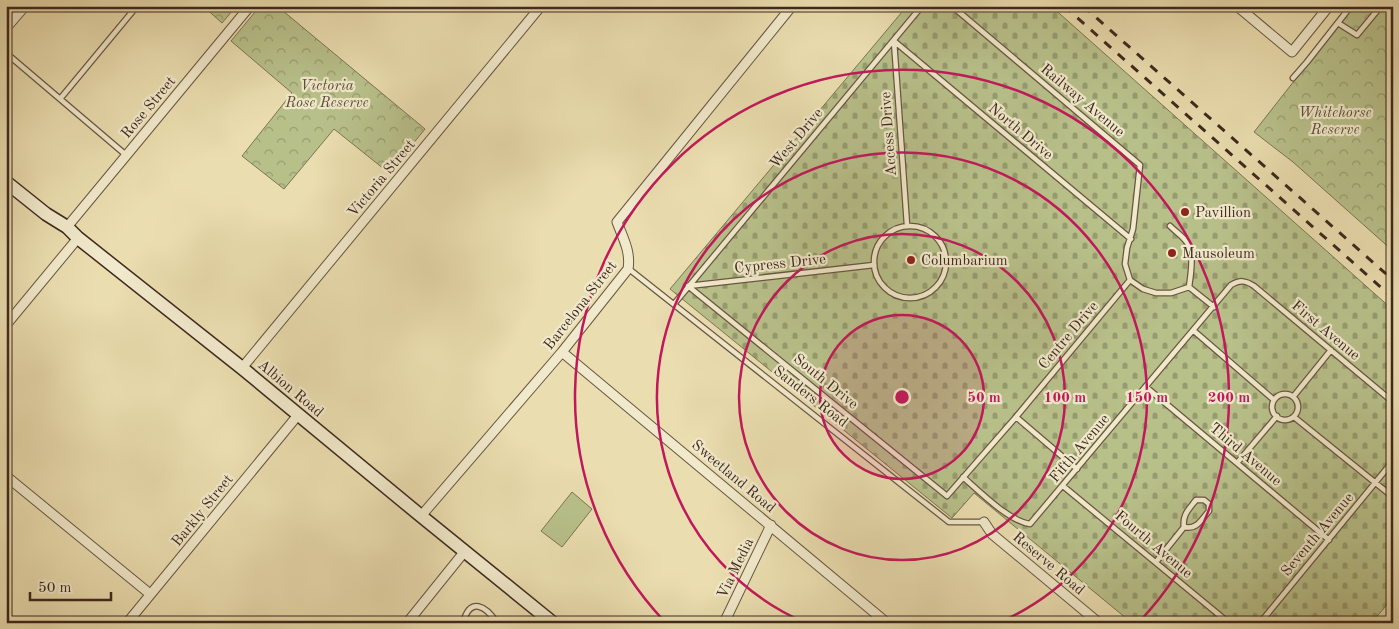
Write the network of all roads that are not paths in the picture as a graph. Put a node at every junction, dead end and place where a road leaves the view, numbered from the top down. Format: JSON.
{"nodes":[{"id":1,"x":25,"y":6,"type":"edge"},
{"id":2,"x":137,"y":6,"type":"edge"},
{"id":3,"x":250,"y":6,"type":"edge"},
{"id":4,"x":541,"y":6,"type":"edge"},
{"id":5,"x":792,"y":6,"type":"edge"},
{"id":6,"x":922,"y":6,"type":"edge"},
{"id":7,"x":952,"y":6,"type":"edge"},
{"id":8,"x":1238,"y":6,"type":"edge"},
{"id":9,"x":1330,"y":6,"type":"edge"},
{"id":10,"x":1351,"y":6,"type":"edge"},
{"id":11,"x":1381,"y":6,"type":"edge"},
{"id":12,"x":1338,"y":23,"type":"junction"},
{"id":13,"x":6,"y":28,"type":"edge"},
{"id":14,"x":894,"y":41,"type":"junction"},
{"id":15,"x":6,"y":53,"type":"edge"},
{"id":16,"x":1293,"y":78,"type":"dead end"},
{"id":17,"x":60,"y":99,"type":"junction"},
{"id":18,"x":126,"y":155,"type":"junction"},
{"id":19,"x":6,"y":182,"type":"edge"},
{"id":20,"x":907,"y":226,"type":"junction"},
{"id":21,"x":1170,"y":226,"type":"dead end"},
{"id":22,"x":67,"y":227,"type":"junction"},
{"id":23,"x":78,"y":238,"type":"junction"},
{"id":24,"x":1131,"y":239,"type":"junction"},
{"id":25,"x":874,"y":265,"type":"junction"},
{"id":26,"x":628,"y":269,"type":"junction"},
{"id":27,"x":1130,"y":280,"type":"junction"},
{"id":28,"x":1241,"y":281,"type":"joint"},
{"id":29,"x":688,"y":286,"type":"junction"},
{"id":30,"x":1189,"y":287,"type":"junction"},
{"id":31,"x":674,"y":304,"type":"junction"},
{"id":32,"x":1214,"y":307,"type":"junction"},
{"id":33,"x":7,"y":322,"type":"edge"},
{"id":34,"x":1194,"y":331,"type":"junction"},
{"id":35,"x":1331,"y":350,"type":"junction"},
{"id":36,"x":562,"y":352,"type":"junction"},
{"id":37,"x":242,"y":368,"type":"junction"},
{"id":38,"x":1146,"y":387,"type":"junction"},
{"id":39,"x":1293,"y":396,"type":"junction"},
{"id":40,"x":1274,"y":400,"type":"junction"},
{"id":41,"x":1393,"y":402,"type":"edge"},
{"id":42,"x":298,"y":415,"type":"junction"},
{"id":43,"x":1276,"y":416,"type":"junction"},
{"id":44,"x":1016,"y":417,"type":"junction"},
{"id":45,"x":1294,"y":417,"type":"junction"},
{"id":46,"x":1393,"y":461,"type":"edge"},
{"id":47,"x":1237,"y":463,"type":"junction"},
{"id":48,"x":1077,"y":469,"type":"junction"},
{"id":49,"x":6,"y":476,"type":"edge"},
{"id":50,"x":963,"y":477,"type":"junction"},
{"id":51,"x":1376,"y":483,"type":"junction"},
{"id":52,"x":1063,"y":486,"type":"junction"},
{"id":53,"x":947,"y":496,"type":"joint"},
{"id":54,"x":1393,"y":498,"type":"edge"},
{"id":55,"x":421,"y":516,"type":"junction"},
{"id":56,"x":984,"y":522,"type":"joint"},
{"id":57,"x":770,"y":525,"type":"junction"},
{"id":58,"x":1184,"y":527,"type":"junction"},
{"id":59,"x":1329,"y":540,"type":"junction"},
{"id":60,"x":465,"y":551,"type":"junction"},
{"id":61,"x":1156,"y":562,"type":"junction"},
{"id":62,"x":150,"y":594,"type":"junction"},
{"id":63,"x":127,"y":623,"type":"edge"},
{"id":64,"x":407,"y":623,"type":"edge"},
{"id":65,"x":463,"y":623,"type":"edge"},
{"id":66,"x":497,"y":623,"type":"edge"},
{"id":67,"x":553,"y":623,"type":"edge"},
{"id":68,"x":724,"y":623,"type":"edge"},
{"id":69,"x":887,"y":623,"type":"edge"},
{"id":70,"x":1099,"y":623,"type":"edge"},
{"id":71,"x":1229,"y":623,"type":"edge"},
{"id":72,"x":1260,"y":623,"type":"edge"}],
"edges":[{"from":1,"to":13,"type":"street"},
{"from":2,"to":17,"type":"lane"},
{"from":3,"to":18,"type":"street","name":"Rose Street"},
{"from":4,"to":37,"type":"street","name":"Victoria Street"},
{"from":5,"to":26,"type":"street","name":"Barcelona Street"},
{"from":6,"to":14,"type":"lane","name":"West Drive"},
{"from":7,"to":24,"type":"lane","name":"Railway Avenue"},
{"from":8,"to":9,"type":"street"},
{"from":10,"to":12,"type":"lane"},
{"from":11,"to":12,"type":"lane"},
{"from":12,"to":16,"type":"lane"},
{"from":14,"to":20,"type":"lane","name":"Access Drive"},
{"from":14,"to":24,"type":"lane","name":"North Drive"},
{"from":14,"to":29,"type":"lane","name":"West Drive"},
{"from":15,"to":17,"type":"lane"},
{"from":17,"to":18,"type":"lane"},
{"from":18,"to":22,"type":"street","name":"Rose Street"},
{"from":19,"to":22,"type":"street","name":"Albion Road"},
{"from":20,"to":25,"type":"lane"},
{"from":20,"to":25,"type":"lane"},
{"from":21,"to":30,"type":"lane"},
{"from":22,"to":23,"type":"street","name":"Albion Road"},
{"from":23,"to":33,"type":"street"},
{"from":23,"to":37,"type":"street","name":"Albion Road"},
{"from":24,"to":27,"type":"lane"},
{"from":25,"to":29,"type":"lane","name":"Cypress Drive"},
{"from":26,"to":31,"type":"lane","name":"Sanders Road"},
{"from":26,"to":36,"type":"street","name":"Barcelona Street"},
{"from":27,"to":30,"type":"lane"},
{"from":27,"to":44,"type":"lane","name":"Centre Drive"},
{"from":28,"to":32,"type":"lane","name":"Fifth Avenue"},
{"from":28,"to":35,"type":"lane","name":"First Avenue"},
{"from":29,"to":31,"type":"lane","name":"West Drive"},
{"from":29,"to":53,"type":"lane","name":"South Drive"},
{"from":30,"to":32,"type":"lane"},
{"from":31,"to":56,"type":"lane","name":"Sanders Road"},
{"from":32,"to":34,"type":"lane","name":"Fifth Avenue"},
{"from":34,"to":38,"type":"lane","name":"Fifth Avenue"},
{"from":34,"to":40,"type":"lane"},
{"from":35,"to":39,"type":"lane"},
{"from":35,"to":41,"type":"lane","name":"First Avenue"},
{"from":36,"to":55,"type":"street","name":"Barcelona Street"},
{"from":36,"to":57,"type":"street","name":"Sweetland Road"},
{"from":37,"to":42,"type":"street","name":"Albion Road"},
{"from":38,"to":47,"type":"lane","name":"Third Avenue"},
{"from":38,"to":48,"type":"lane","name":"Fifth Avenue"},
{"from":39,"to":40,"type":"lane"},
{"from":39,"to":45,"type":"lane"},
{"from":40,"to":43,"type":"lane"},
{"from":42,"to":55,"type":"street","name":"Albion Road"},
{"from":42,"to":62,"type":"street","name":"Barkly Street"},
{"from":43,"to":45,"type":"lane"},
{"from":43,"to":47,"type":"lane"},
{"from":44,"to":48,"type":"lane"},
{"from":44,"to":50,"type":"lane","name":"Centre Drive"},
{"from":45,"to":51,"type":"lane"},
{"from":46,"to":51,"type":"lane","name":"Seventh Avenue"},
{"from":47,"to":59,"type":"lane","name":"Third Avenue"},
{"from":48,"to":52,"type":"lane","name":"Fifth Avenue"},
{"from":49,"to":62,"type":"street"},
{"from":50,"to":52,"type":"lane","name":"Fifth Avenue"},
{"from":50,"to":53,"type":"lane","name":"Centre Drive"},
{"from":51,"to":54,"type":"lane"},
{"from":51,"to":59,"type":"lane","name":"Seventh Avenue"},
{"from":52,"to":61,"type":"lane","name":"Fourth Avenue"},
{"from":55,"to":60,"type":"street","name":"Albion Road"},
{"from":56,"to":70,"type":"street","name":"Reserve Road"},
{"from":57,"to":68,"type":"street","name":"Via Media"},
{"from":57,"to":69,"type":"street","name":"Sweetland Road"},
{"from":58,"to":58,"type":"lane"},
{"from":58,"to":61,"type":"lane"},
{"from":59,"to":72,"type":"lane","name":"Seventh Avenue"},
{"from":60,"to":64,"type":"street"},
{"from":60,"to":67,"type":"street","name":"Albion Road"},
{"from":61,"to":71,"type":"lane","name":"Fourth Avenue"},
{"from":62,"to":63,"type":"street","name":"Barkly Street"},
{"from":65,"to":66,"type":"lane"}]}
